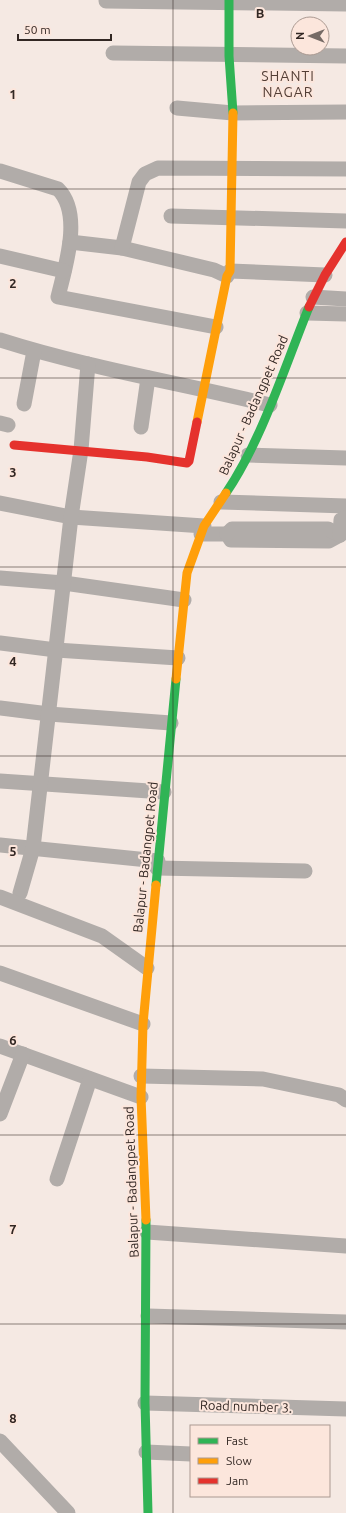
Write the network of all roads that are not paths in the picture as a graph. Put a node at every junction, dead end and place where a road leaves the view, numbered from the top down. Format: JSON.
{"nodes":[{"id":1,"x":106,"y":1,"type":"dead end"},
{"id":2,"x":229,"y":1,"type":"edge"},
{"id":3,"x":286,"y":1,"type":"edge"},
{"id":4,"x":346,"y":4,"type":"edge"},
{"id":5,"x":113,"y":53,"type":"dead end"},
{"id":6,"x":229,"y":56,"type":"junction"},
{"id":7,"x":346,"y":56,"type":"edge"},
{"id":8,"x":177,"y":108,"type":"dead end"},
{"id":9,"x":346,"y":112,"type":"edge"},
{"id":10,"x":233,"y":113,"type":"junction"},
{"id":11,"x":231,"y":168,"type":"junction"},
{"id":12,"x":346,"y":169,"type":"edge"},
{"id":13,"x":0,"y":171,"type":"edge"},
{"id":14,"x":171,"y":216,"type":"dead end"},
{"id":15,"x":232,"y":217,"type":"junction"},
{"id":16,"x":346,"y":221,"type":"edge"},
{"id":17,"x":70,"y":242,"type":"junction"},
{"id":18,"x":346,"y":242,"type":"edge"},
{"id":19,"x":122,"y":248,"type":"junction"},
{"id":20,"x":0,"y":256,"type":"edge"},
{"id":21,"x":64,"y":271,"type":"junction"},
{"id":22,"x":229,"y":273,"type":"junction"},
{"id":23,"x":325,"y":275,"type":"junction"},
{"id":24,"x":313,"y":297,"type":"junction"},
{"id":25,"x":346,"y":299,"type":"edge"},
{"id":26,"x":307,"y":313,"type":"junction"},
{"id":27,"x":346,"y":314,"type":"edge"},
{"id":28,"x":216,"y":327,"type":"junction"},
{"id":29,"x":0,"y":340,"type":"edge"},
{"id":30,"x":34,"y":351,"type":"junction"},
{"id":31,"x":88,"y":364,"type":"junction"},
{"id":32,"x":148,"y":378,"type":"junction"},
{"id":33,"x":204,"y":388,"type":"junction"},
{"id":34,"x":24,"y":404,"type":"dead end"},
{"id":35,"x":270,"y":405,"type":"junction"},
{"id":36,"x":140,"y":427,"type":"dead end"},
{"id":37,"x":14,"y":444,"type":"dead end"},
{"id":38,"x":81,"y":450,"type":"junction"},
{"id":39,"x":248,"y":455,"type":"junction"},
{"id":40,"x":346,"y":458,"type":"edge"},
{"id":41,"x":221,"y":502,"type":"junction"},
{"id":42,"x":0,"y":503,"type":"edge"},
{"id":43,"x":346,"y":506,"type":"edge"},
{"id":44,"x":71,"y":517,"type":"junction"},
{"id":45,"x":346,"y":518,"type":"edge"},
{"id":46,"x":202,"y":530,"type":"junction"},
{"id":47,"x":0,"y":578,"type":"edge"},
{"id":48,"x":64,"y":583,"type":"junction"},
{"id":49,"x":184,"y":600,"type":"junction"},
{"id":50,"x":0,"y":643,"type":"edge"},
{"id":51,"x":56,"y":650,"type":"junction"},
{"id":52,"x":178,"y":658,"type":"junction"},
{"id":53,"x":0,"y":708,"type":"edge"},
{"id":54,"x":49,"y":714,"type":"junction"},
{"id":55,"x":171,"y":723,"type":"junction"},
{"id":56,"x":0,"y":781,"type":"edge"},
{"id":57,"x":41,"y":782,"type":"junction"},
{"id":58,"x":164,"y":792,"type":"junction"},
{"id":59,"x":1,"y":848,"type":"edge"},
{"id":60,"x":33,"y":848,"type":"junction"},
{"id":61,"x":157,"y":864,"type":"junction"},
{"id":62,"x":305,"y":871,"type":"dead end"},
{"id":63,"x":20,"y":893,"type":"dead end"},
{"id":64,"x":1,"y":900,"type":"edge"},
{"id":65,"x":147,"y":968,"type":"junction"},
{"id":66,"x":0,"y":973,"type":"edge"},
{"id":67,"x":143,"y":1024,"type":"junction"},
{"id":68,"x":0,"y":1046,"type":"edge"},
{"id":69,"x":23,"y":1054,"type":"junction"},
{"id":70,"x":141,"y":1076,"type":"junction"},
{"id":71,"x":90,"y":1079,"type":"junction"},
{"id":72,"x":141,"y":1097,"type":"junction"},
{"id":73,"x":346,"y":1100,"type":"edge"},
{"id":74,"x":0,"y":1114,"type":"edge"},
{"id":75,"x":57,"y":1179,"type":"dead end"},
{"id":76,"x":147,"y":1232,"type":"junction"},
{"id":77,"x":346,"y":1246,"type":"edge"},
{"id":78,"x":148,"y":1316,"type":"junction"},
{"id":79,"x":346,"y":1322,"type":"edge"},
{"id":80,"x":146,"y":1403,"type":"junction"},
{"id":81,"x":346,"y":1409,"type":"edge"},
{"id":82,"x":2,"y":1448,"type":"edge"},
{"id":83,"x":146,"y":1452,"type":"junction"},
{"id":84,"x":190,"y":1454,"type":"edge"},
{"id":85,"x":68,"y":1513,"type":"edge"},
{"id":86,"x":150,"y":1513,"type":"edge"}],
"edges":[{"from":1,"to":2,"type":"street"},
{"from":2,"to":3,"type":"street"},
{"from":2,"to":6,"type":"street"},
{"from":3,"to":4,"type":"street"},
{"from":5,"to":6,"type":"street"},
{"from":6,"to":7,"type":"street"},
{"from":6,"to":10,"type":"street"},
{"from":8,"to":10,"type":"street"},
{"from":9,"to":10,"type":"street"},
{"from":10,"to":11,"type":"street"},
{"from":11,"to":12,"type":"street"},
{"from":11,"to":15,"type":"street"},
{"from":11,"to":19,"type":"street"},
{"from":13,"to":17,"type":"street"},
{"from":14,"to":15,"type":"street"},
{"from":15,"to":16,"type":"street"},
{"from":15,"to":22,"type":"street"},
{"from":17,"to":19,"type":"street"},
{"from":17,"to":21,"type":"street"},
{"from":18,"to":23,"type":"street","name":"Balapur - Badangpet Road"},
{"from":19,"to":22,"type":"street"},
{"from":20,"to":21,"type":"street"},
{"from":21,"to":28,"type":"street"},
{"from":22,"to":23,"type":"street"},
{"from":22,"to":28,"type":"street"},
{"from":23,"to":24,"type":"street","name":"Balapur - Badangpet Road"},
{"from":24,"to":25,"type":"street"},
{"from":24,"to":26,"type":"street","name":"Balapur - Badangpet Road"},
{"from":26,"to":27,"type":"street"},
{"from":26,"to":35,"type":"street","name":"Balapur - Badangpet Road"},
{"from":28,"to":33,"type":"street"},
{"from":29,"to":30,"type":"street"},
{"from":30,"to":31,"type":"street"},
{"from":30,"to":34,"type":"street"},
{"from":31,"to":32,"type":"street"},
{"from":31,"to":38,"type":"street"},
{"from":32,"to":33,"type":"street"},
{"from":32,"to":36,"type":"street"},
{"from":33,"to":35,"type":"street"},
{"from":33,"to":38,"type":"street"},
{"from":35,"to":39,"type":"street","name":"Balapur - Badangpet Road"},
{"from":37,"to":38,"type":"street"},
{"from":38,"to":44,"type":"street"},
{"from":39,"to":40,"type":"street"},
{"from":39,"to":41,"type":"street","name":"Balapur - Badangpet Road"},
{"from":41,"to":43,"type":"street"},
{"from":41,"to":46,"type":"street","name":"Balapur - Badangpet Road"},
{"from":42,"to":44,"type":"street"},
{"from":44,"to":46,"type":"street"},
{"from":44,"to":48,"type":"street"},
{"from":45,"to":46,"type":"street"},
{"from":46,"to":49,"type":"street","name":"Balapur - Badangpet Road"},
{"from":47,"to":48,"type":"street"},
{"from":48,"to":49,"type":"street"},
{"from":48,"to":51,"type":"street"},
{"from":49,"to":52,"type":"street","name":"Balapur - Badangpet Road"},
{"from":50,"to":51,"type":"street"},
{"from":51,"to":52,"type":"street"},
{"from":51,"to":54,"type":"street"},
{"from":52,"to":55,"type":"street","name":"Balapur - Badangpet Road"},
{"from":53,"to":54,"type":"street"},
{"from":54,"to":55,"type":"street"},
{"from":54,"to":57,"type":"street"},
{"from":55,"to":58,"type":"street","name":"Balapur - Badangpet Road"},
{"from":56,"to":57,"type":"street"},
{"from":57,"to":58,"type":"street"},
{"from":57,"to":60,"type":"street"},
{"from":58,"to":61,"type":"street","name":"Balapur - Badangpet Road"},
{"from":59,"to":60,"type":"street"},
{"from":60,"to":61,"type":"street"},
{"from":60,"to":63,"type":"street"},
{"from":61,"to":62,"type":"street"},
{"from":61,"to":65,"type":"street","name":"Balapur - Badangpet Road"},
{"from":64,"to":65,"type":"street"},
{"from":65,"to":67,"type":"street","name":"Balapur - Badangpet Road"},
{"from":66,"to":67,"type":"street"},
{"from":67,"to":70,"type":"street","name":"Balapur - Badangpet Road"},
{"from":68,"to":69,"type":"street"},
{"from":69,"to":71,"type":"street"},
{"from":69,"to":74,"type":"street"},
{"from":70,"to":72,"type":"street","name":"Balapur - Badangpet Road"},
{"from":70,"to":73,"type":"street"},
{"from":71,"to":72,"type":"street"},
{"from":71,"to":75,"type":"street"},
{"from":72,"to":76,"type":"street","name":"Balapur - Badangpet Road"},
{"from":76,"to":77,"type":"street"},
{"from":76,"to":78,"type":"street","name":"Balapur - Badangpet Road"},
{"from":78,"to":79,"type":"street"},
{"from":78,"to":80,"type":"street","name":"Balapur - Badangpet Road"},
{"from":80,"to":81,"type":"street","name":"Road number 3."},
{"from":80,"to":83,"type":"street","name":"Balapur - Badangpet Road"},
{"from":82,"to":85,"type":"street"},
{"from":83,"to":84,"type":"street"},
{"from":83,"to":86,"type":"street","name":"Balapur - Badangpet Road"}]}
